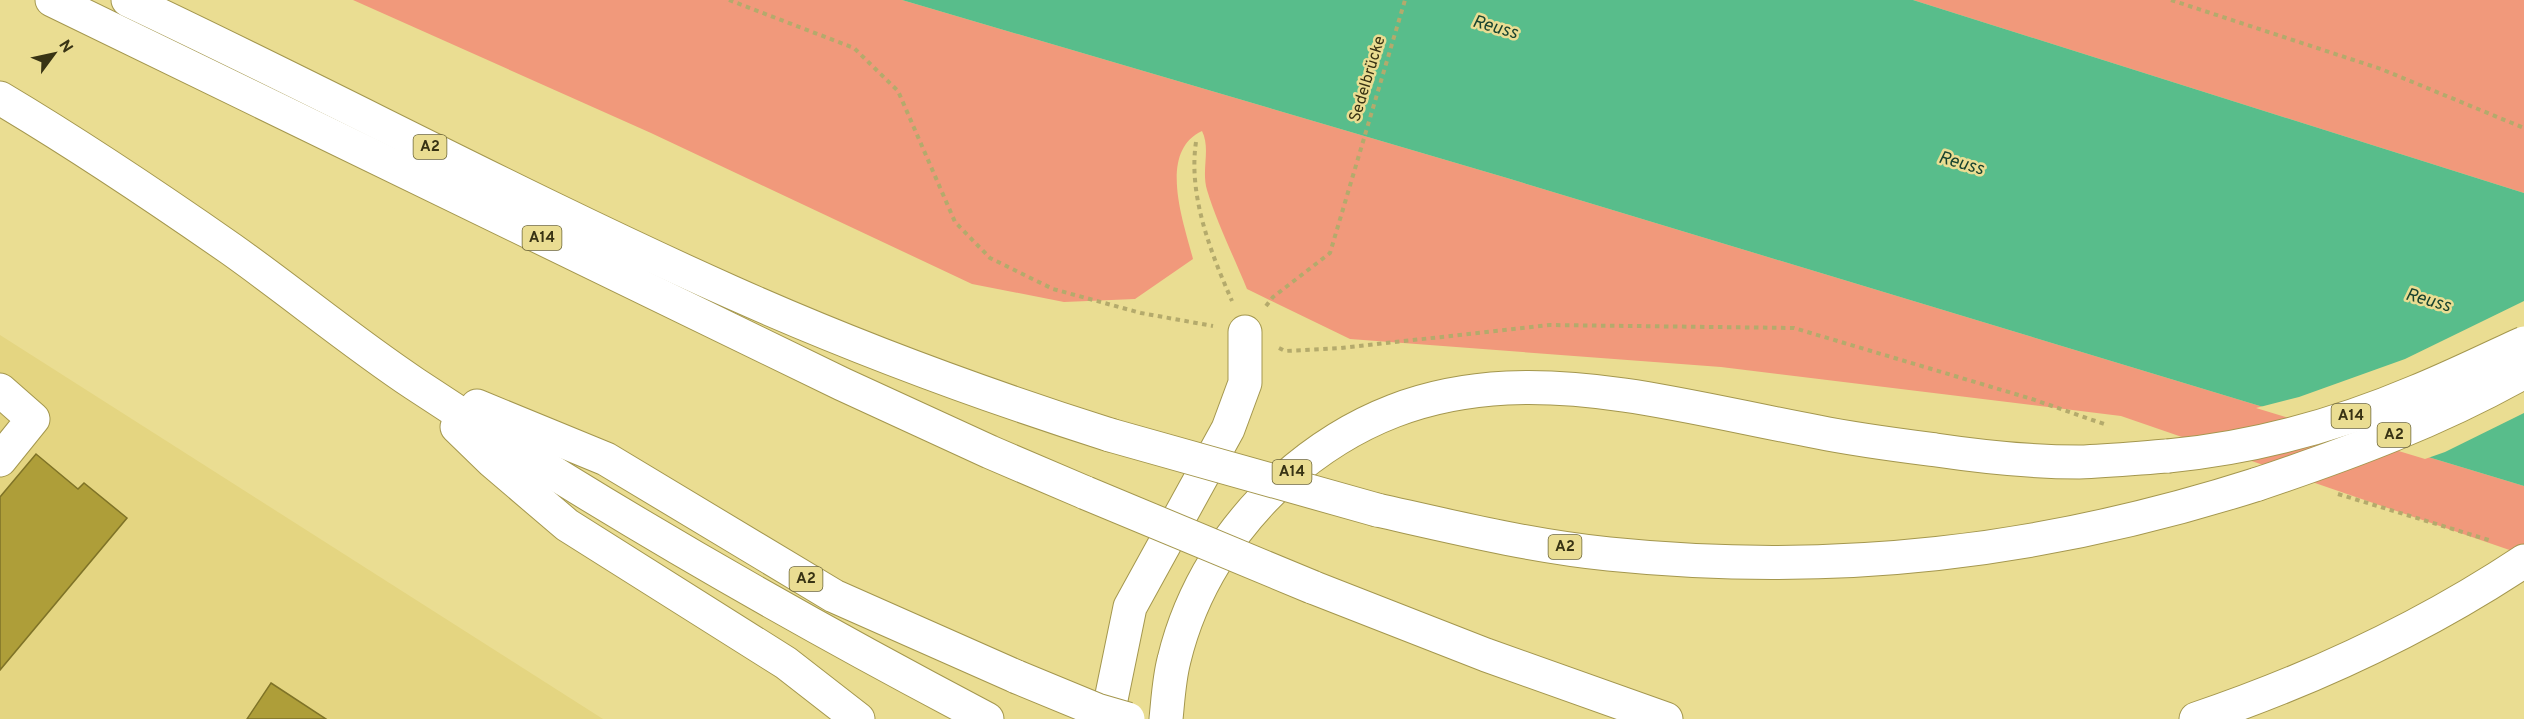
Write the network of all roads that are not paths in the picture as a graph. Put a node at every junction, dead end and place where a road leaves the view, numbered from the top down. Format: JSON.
{"nodes":[{"id":1,"x":52,"y":0,"type":"edge"},
{"id":2,"x":128,"y":0,"type":"edge"},
{"id":3,"x":0,"y":98,"type":"edge"},
{"id":4,"x":1245,"y":332,"type":"road end"},
{"id":5,"x":2524,"y":343,"type":"edge"},
{"id":6,"x":2524,"y":372,"type":"edge"},
{"id":7,"x":414,"y":383,"type":"junction"},
{"id":8,"x":0,"y":390,"type":"edge"},
{"id":9,"x":0,"y":460,"type":"edge"},
{"id":10,"x":2515,"y":556,"type":"edge"},
{"id":11,"x":858,"y":719,"type":"edge"},
{"id":12,"x":987,"y":719,"type":"edge"},
{"id":13,"x":1107,"y":719,"type":"edge"},
{"id":14,"x":1128,"y":719,"type":"edge"},
{"id":15,"x":1166,"y":719,"type":"edge"},
{"id":16,"x":1666,"y":719,"type":"edge"},
{"id":17,"x":2196,"y":719,"type":"edge"}],
"edges":[{"from":1,"to":16,"type":"main road","number":"A14","bridge":true},
{"from":2,"to":6,"type":"main road","number":"A2","bridge":true},
{"from":3,"to":7,"type":"main road","number":"A2"},
{"from":4,"to":13,"type":"main road"},
{"from":5,"to":15,"type":"main road","number":"A14","bridge":true},
{"from":7,"to":11,"type":"main road","number":"A2"},
{"from":7,"to":12,"type":"main road"},
{"from":7,"to":14,"type":"main road","number":"A2","bridge":true},
{"from":8,"to":9,"type":"main road"},
{"from":10,"to":17,"type":"main road"}]}
